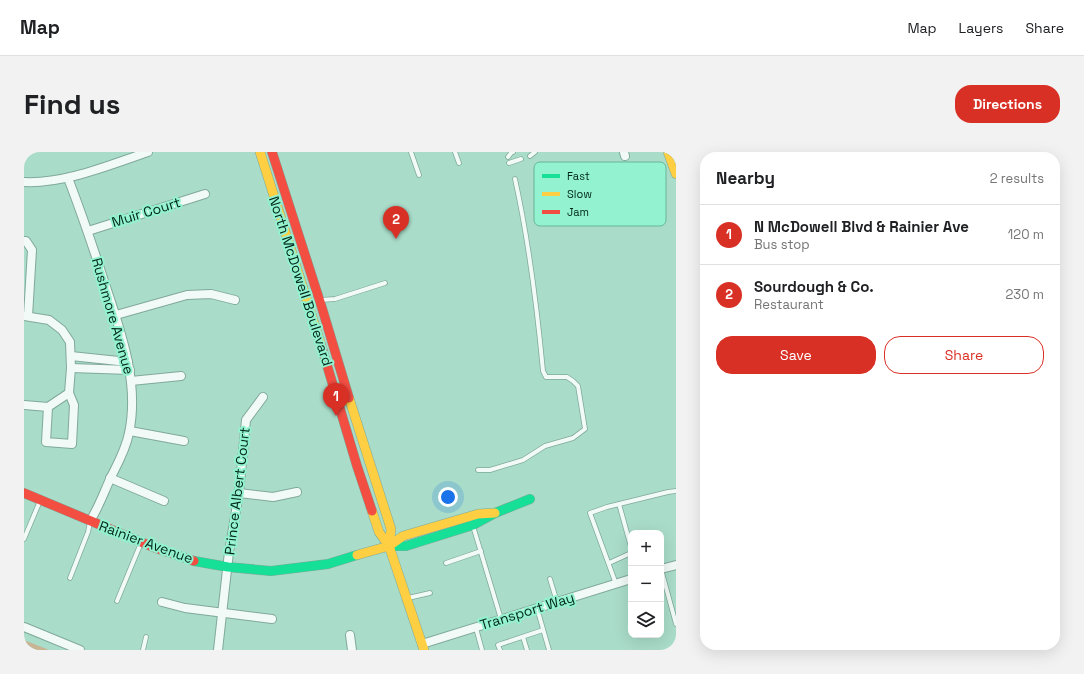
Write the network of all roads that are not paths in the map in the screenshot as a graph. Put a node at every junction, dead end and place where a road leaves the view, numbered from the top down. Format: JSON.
{"nodes":[{"id":1,"x":147,"y":152,"type":"edge"},
{"id":2,"x":260,"y":152,"type":"edge"},
{"id":3,"x":272,"y":152,"type":"edge"},
{"id":4,"x":411,"y":152,"type":"edge"},
{"id":5,"x":455,"y":152,"type":"edge"},
{"id":6,"x":513,"y":152,"type":"edge"},
{"id":7,"x":535,"y":152,"type":"edge"},
{"id":8,"x":668,"y":152,"type":"edge"},
{"id":9,"x":530,"y":156,"type":"dead end"},
{"id":10,"x":508,"y":157,"type":"dead end"},
{"id":11,"x":521,"y":159,"type":"dead end"},
{"id":12,"x":459,"y":163,"type":"dead end"},
{"id":13,"x":509,"y":163,"type":"dead end"},
{"id":14,"x":676,"y":174,"type":"edge"},
{"id":15,"x":418,"y":175,"type":"dead end"},
{"id":16,"x":68,"y":178,"type":"junction"},
{"id":17,"x":515,"y":179,"type":"dead end"},
{"id":18,"x":24,"y":182,"type":"edge"},
{"id":19,"x":205,"y":194,"type":"dead end"},
{"id":20,"x":88,"y":231,"type":"junction"},
{"id":21,"x":24,"y":241,"type":"edge"},
{"id":22,"x":385,"y":283,"type":"dead end"},
{"id":23,"x":235,"y":300,"type":"dead end"},
{"id":24,"x":319,"y":300,"type":"junction"},
{"id":25,"x":116,"y":315,"type":"junction"},
{"id":26,"x":26,"y":316,"type":"edge"},
{"id":27,"x":70,"y":356,"type":"junction"},
{"id":28,"x":129,"y":366,"type":"junction"},
{"id":29,"x":71,"y":368,"type":"junction"},
{"id":30,"x":181,"y":376,"type":"dead end"},
{"id":31,"x":131,"y":381,"type":"junction"},
{"id":32,"x":69,"y":393,"type":"junction"},
{"id":33,"x":263,"y":397,"type":"dead end"},
{"id":34,"x":24,"y":405,"type":"edge"},
{"id":35,"x":48,"y":407,"type":"junction"},
{"id":36,"x":130,"y":431,"type":"junction"},
{"id":37,"x":184,"y":441,"type":"dead end"},
{"id":38,"x":478,"y":470,"type":"dead end"},
{"id":39,"x":110,"y":478,"type":"junction"},
{"id":40,"x":676,"y":491,"type":"edge"},
{"id":41,"x":297,"y":492,"type":"dead end"},
{"id":42,"x":24,"y":493,"type":"edge"},
{"id":43,"x":238,"y":493,"type":"junction"},
{"id":44,"x":530,"y":499,"type":"dead end"},
{"id":45,"x":40,"y":500,"type":"junction"},
{"id":46,"x":164,"y":501,"type":"dead end"},
{"id":47,"x":620,"y":504,"type":"junction"},
{"id":48,"x":90,"y":521,"type":"junction"},
{"id":49,"x":471,"y":521,"type":"junction"},
{"id":50,"x":628,"y":535,"type":"edge"},
{"id":51,"x":24,"y":539,"type":"edge"},
{"id":52,"x":142,"y":543,"type":"junction"},
{"id":53,"x":389,"y":546,"type":"junction"},
{"id":54,"x":481,"y":551,"type":"junction"},
{"id":55,"x":628,"y":554,"type":"edge"},
{"id":56,"x":446,"y":563,"type":"dead end"},
{"id":57,"x":609,"y":563,"type":"junction"},
{"id":58,"x":676,"y":565,"type":"edge"},
{"id":59,"x":228,"y":567,"type":"junction"},
{"id":60,"x":664,"y":568,"type":"edge"},
{"id":61,"x":70,"y":578,"type":"dead end"},
{"id":62,"x":550,"y":579,"type":"dead end"},
{"id":63,"x":628,"y":580,"type":"edge"},
{"id":64,"x":664,"y":580,"type":"edge"},
{"id":65,"x":616,"y":584,"type":"junction"},
{"id":66,"x":430,"y":593,"type":"dead end"},
{"id":67,"x":408,"y":598,"type":"junction"},
{"id":68,"x":118,"y":601,"type":"dead end"},
{"id":69,"x":162,"y":602,"type":"dead end"},
{"id":70,"x":557,"y":602,"type":"junction"},
{"id":71,"x":537,"y":608,"type":"junction"},
{"id":72,"x":222,"y":614,"type":"junction"},
{"id":73,"x":272,"y":619,"type":"dead end"},
{"id":74,"x":501,"y":619,"type":"junction"},
{"id":75,"x":676,"y":624,"type":"edge"},
{"id":76,"x":24,"y":627,"type":"edge"},
{"id":77,"x":475,"y":627,"type":"junction"},
{"id":78,"x":543,"y":630,"type":"junction"},
{"id":79,"x":350,"y":635,"type":"dead end"},
{"id":80,"x":146,"y":637,"type":"dead end"},
{"id":81,"x":523,"y":637,"type":"junction"},
{"id":82,"x":423,"y":647,"type":"edge"},
{"id":83,"x":80,"y":650,"type":"edge"},
{"id":84,"x":143,"y":650,"type":"edge"},
{"id":85,"x":218,"y":650,"type":"edge"},
{"id":86,"x":352,"y":650,"type":"edge"},
{"id":87,"x":482,"y":650,"type":"edge"},
{"id":88,"x":500,"y":650,"type":"edge"},
{"id":89,"x":527,"y":650,"type":"edge"},
{"id":90,"x":550,"y":650,"type":"edge"}],
"edges":[{"from":1,"to":16,"type":"street"},
{"from":2,"to":53,"type":"main road","name":"North McDowell Boulevard"},
{"from":3,"to":24,"type":"main road","name":"North McDowell Boulevard"},
{"from":4,"to":15,"type":"lane"},
{"from":5,"to":12,"type":"lane"},
{"from":6,"to":10,"type":"lane"},
{"from":7,"to":9,"type":"lane"},
{"from":8,"to":14,"type":"main road"},
{"from":11,"to":13,"type":"lane"},
{"from":16,"to":18,"type":"street"},
{"from":16,"to":20,"type":"street","name":"Rushmore Avenue"},
{"from":17,"to":38,"type":"lane"},
{"from":19,"to":20,"type":"street","name":"Muir Court"},
{"from":20,"to":25,"type":"street","name":"Rushmore Avenue"},
{"from":21,"to":26,"type":"street"},
{"from":22,"to":24,"type":"lane"},
{"from":23,"to":25,"type":"street"},
{"from":24,"to":53,"type":"main road","name":"North McDowell Boulevard"},
{"from":25,"to":28,"type":"street","name":"Rushmore Avenue"},
{"from":26,"to":27,"type":"street"},
{"from":27,"to":28,"type":"street"},
{"from":27,"to":29,"type":"street"},
{"from":28,"to":29,"type":"street"},
{"from":28,"to":31,"type":"street","name":"Rushmore Avenue"},
{"from":29,"to":32,"type":"street"},
{"from":30,"to":31,"type":"street"},
{"from":31,"to":36,"type":"street","name":"Rushmore Avenue"},
{"from":32,"to":35,"type":"street"},
{"from":32,"to":35,"type":"street"},
{"from":33,"to":43,"type":"street","name":"Prince Albert Court"},
{"from":34,"to":35,"type":"street"},
{"from":36,"to":37,"type":"street"},
{"from":36,"to":39,"type":"street","name":"Rushmore Avenue"},
{"from":39,"to":46,"type":"street"},
{"from":39,"to":48,"type":"street","name":"Rushmore Avenue"},
{"from":40,"to":47,"type":"lane"},
{"from":41,"to":43,"type":"street"},
{"from":42,"to":45,"type":"main road","name":"Rainier Avenue"},
{"from":43,"to":59,"type":"street","name":"Prince Albert Court"},
{"from":44,"to":49,"type":"main road","name":"Rainier Avenue"},
{"from":45,"to":48,"type":"main road","name":"Rainier Avenue"},
{"from":45,"to":51,"type":"lane"},
{"from":47,"to":50,"type":"lane"},
{"from":47,"to":57,"type":"lane"},
{"from":48,"to":52,"type":"main road","name":"Rainier Avenue"},
{"from":48,"to":61,"type":"lane"},
{"from":49,"to":53,"type":"main road","name":"Rainier Avenue"},
{"from":49,"to":54,"type":"lane"},
{"from":52,"to":59,"type":"main road","name":"Rainier Avenue"},
{"from":52,"to":68,"type":"lane"},
{"from":53,"to":59,"type":"main road","name":"Rainier Avenue"},
{"from":53,"to":67,"type":"main road","name":"North McDowell Boulevard"},
{"from":54,"to":56,"type":"lane"},
{"from":54,"to":74,"type":"lane"},
{"from":55,"to":57,"type":"lane"},
{"from":57,"to":65,"type":"lane"},
{"from":58,"to":60,"type":"street"},
{"from":59,"to":72,"type":"street","name":"Prince Albert Court"},
{"from":62,"to":70,"type":"lane"},
{"from":63,"to":65,"type":"street","name":"Transport Way"},
{"from":64,"to":75,"type":"lane"},
{"from":65,"to":70,"type":"street","name":"Transport Way"},
{"from":66,"to":67,"type":"lane"},
{"from":67,"to":82,"type":"main road","name":"North McDowell Boulevard"},
{"from":69,"to":72,"type":"street"},
{"from":70,"to":71,"type":"street","name":"Transport Way"},
{"from":71,"to":74,"type":"street","name":"Transport Way"},
{"from":71,"to":78,"type":"lane"},
{"from":72,"to":73,"type":"street"},
{"from":72,"to":85,"type":"street","name":"Prince Albert Court"},
{"from":74,"to":77,"type":"street","name":"Transport Way"},
{"from":76,"to":83,"type":"street"},
{"from":77,"to":82,"type":"street","name":"Transport Way"},
{"from":77,"to":87,"type":"lane"},
{"from":78,"to":81,"type":"lane"},
{"from":78,"to":90,"type":"lane"},
{"from":79,"to":86,"type":"street"},
{"from":80,"to":84,"type":"lane"},
{"from":81,"to":88,"type":"lane"},
{"from":81,"to":89,"type":"lane"}]}
